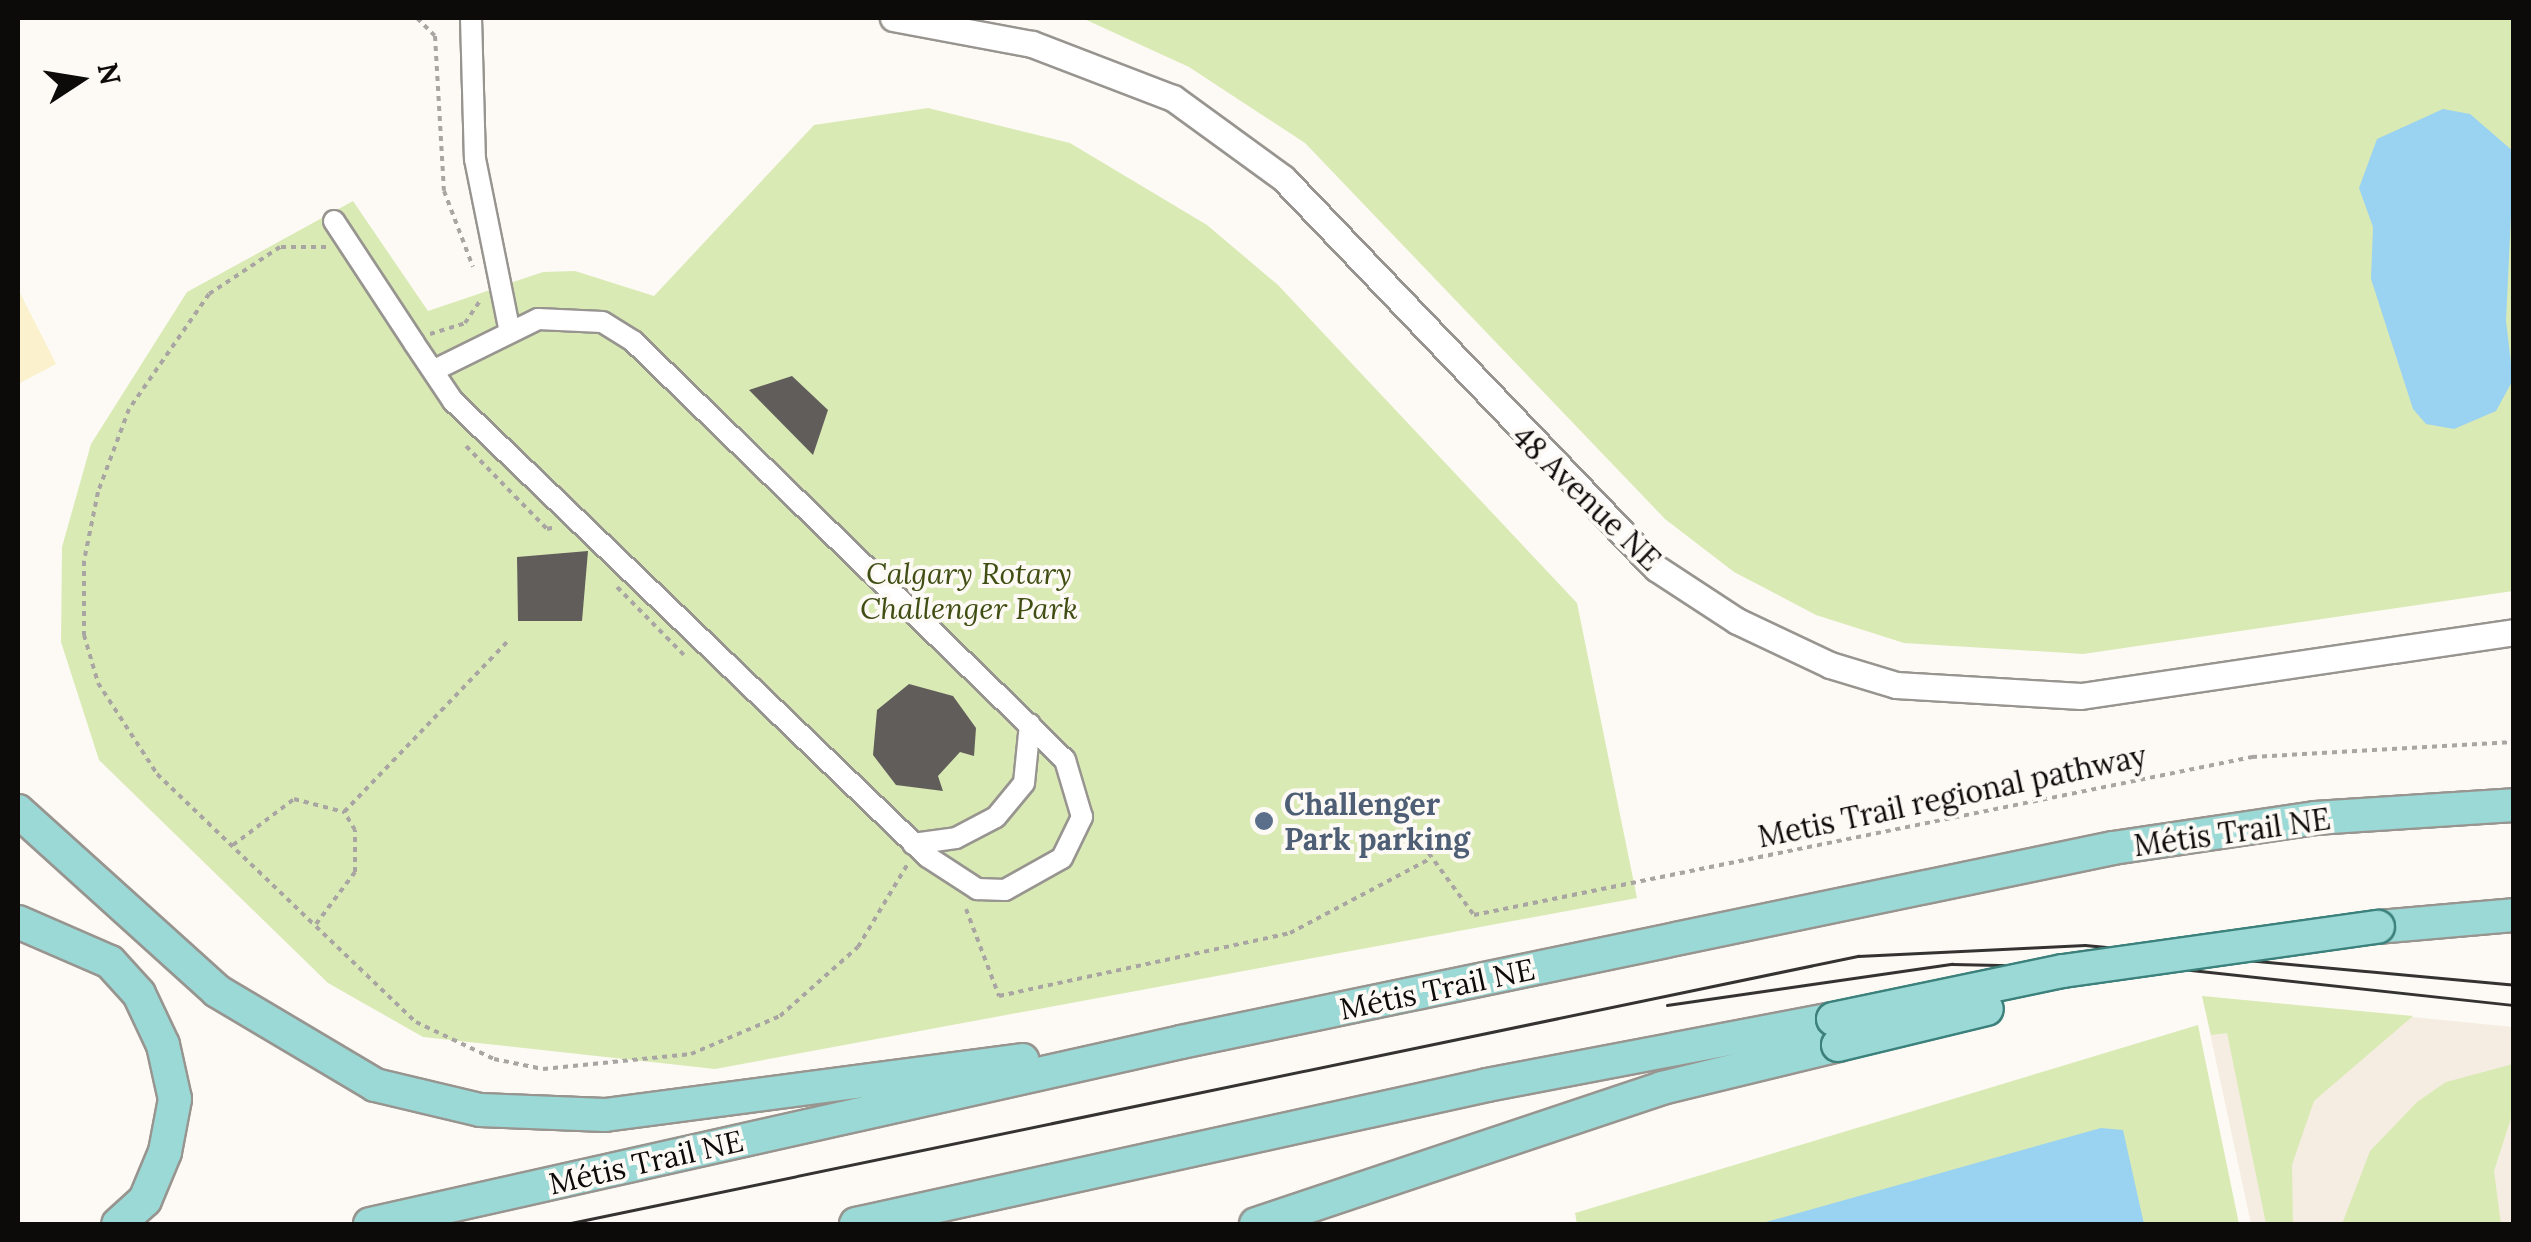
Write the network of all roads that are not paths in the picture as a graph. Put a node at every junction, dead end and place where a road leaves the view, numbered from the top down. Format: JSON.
{"nodes":[{"id":1,"x":472,"y":18,"type":"edge"},
{"id":2,"x":893,"y":18,"type":"edge"},
{"id":3,"x":334,"y":220,"type":"dead end"},
{"id":4,"x":509,"y":327,"type":"junction"},
{"id":5,"x":433,"y":371,"type":"junction"},
{"id":6,"x":2514,"y":632,"type":"edge"},
{"id":7,"x":1030,"y":724,"type":"junction"},
{"id":8,"x":2514,"y":805,"type":"edge"},
{"id":9,"x":18,"y":811,"type":"edge"},
{"id":10,"x":905,"y":852,"type":"junction"},
{"id":11,"x":2514,"y":915,"type":"edge"},
{"id":12,"x":18,"y":922,"type":"edge"},
{"id":13,"x":1835,"y":1032,"type":"junction"},
{"id":14,"x":1181,"y":1042,"type":"junction"},
{"id":15,"x":118,"y":1224,"type":"edge"},
{"id":16,"x":370,"y":1224,"type":"edge"},
{"id":17,"x":856,"y":1224,"type":"edge"},
{"id":18,"x":1256,"y":1224,"type":"edge"}],
"edges":[{"from":1,"to":4,"type":"street"},
{"from":2,"to":6,"type":"street","name":"48 Avenue NE"},
{"from":3,"to":5,"type":"street"},
{"from":4,"to":5,"type":"street"},
{"from":4,"to":7,"type":"street"},
{"from":5,"to":10,"type":"street"},
{"from":7,"to":10,"type":"street"},
{"from":7,"to":10,"type":"street"},
{"from":8,"to":14,"type":"main road","name":"Métis Trail NE"},
{"from":9,"to":14,"type":"main road"},
{"from":11,"to":13,"type":"main road","bridge":true},
{"from":12,"to":15,"type":"main road"},
{"from":13,"to":17,"type":"main road"},
{"from":13,"to":18,"type":"main road"},
{"from":14,"to":16,"type":"main road","name":"Métis Trail NE"}]}
